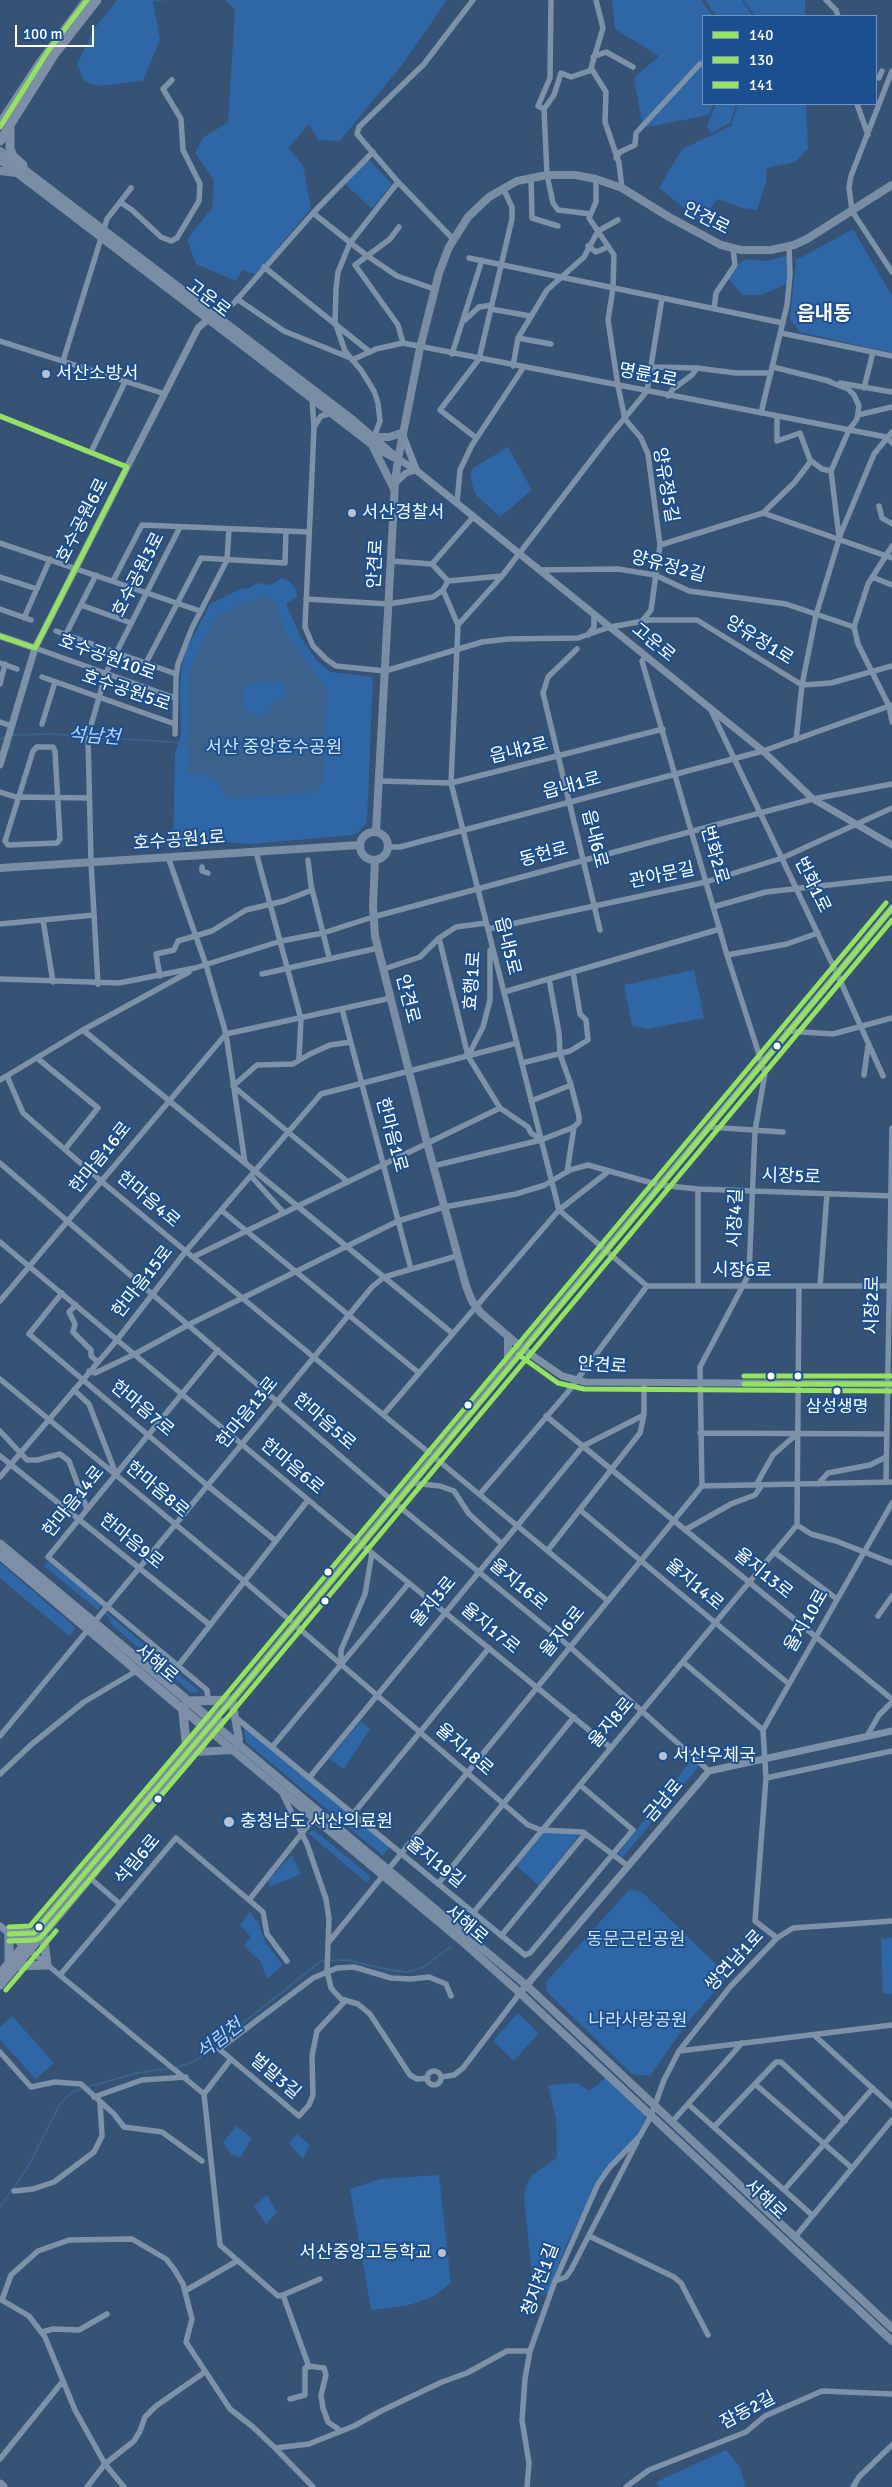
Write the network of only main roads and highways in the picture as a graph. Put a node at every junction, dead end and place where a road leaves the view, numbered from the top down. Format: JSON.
{"nodes":[{"id":1,"x":87,"y":0,"type":"edge"},
{"id":2,"x":97,"y":0,"type":"edge"},
{"id":3,"x":19,"y":103,"type":"junction"},
{"id":4,"x":0,"y":116,"type":"edge"},
{"id":5,"x":13,"y":120,"type":"junction"},
{"id":6,"x":0,"y":124,"type":"edge"},
{"id":7,"x":0,"y":141,"type":"edge"},
{"id":8,"x":0,"y":151,"type":"edge"},
{"id":9,"x":0,"y":160,"type":"edge"},
{"id":10,"x":0,"y":171,"type":"edge"},
{"id":11,"x":21,"y":172,"type":"junction"},
{"id":12,"x":892,"y":186,"type":"edge"},
{"id":13,"x":211,"y":316,"type":"junction"},
{"id":14,"x":402,"y":433,"type":"junction"},
{"id":15,"x":373,"y":440,"type":"junction"},
{"id":16,"x":398,"y":459,"type":"junction"},
{"id":17,"x":395,"y":486,"type":"junction"},
{"id":18,"x":376,"y":832,"type":"junction"},
{"id":19,"x":360,"y":845,"type":"junction"},
{"id":20,"x":375,"y":860,"type":"junction"},
{"id":21,"x":0,"y":868,"type":"edge"},
{"id":22,"x":508,"y":1336,"type":"junction"},
{"id":23,"x":508,"y":1367,"type":"junction"},
{"id":24,"x":0,"y":1544,"type":"edge"},
{"id":25,"x":0,"y":1555,"type":"edge"},
{"id":26,"x":91,"y":1626,"type":"junction"},
{"id":27,"x":232,"y":1700,"type":"junction"},
{"id":28,"x":187,"y":1701,"type":"junction"},
{"id":29,"x":185,"y":1710,"type":"junction"},
{"id":30,"x":212,"y":1727,"type":"junction"},
{"id":31,"x":235,"y":1746,"type":"junction"},
{"id":32,"x":191,"y":1752,"type":"junction"},
{"id":33,"x":38,"y":1934,"type":"junction"},
{"id":34,"x":13,"y":1965,"type":"junction"},
{"id":35,"x":0,"y":1974,"type":"edge"},
{"id":36,"x":0,"y":1986,"type":"edge"},
{"id":37,"x":892,"y":2328,"type":"edge"},
{"id":38,"x":892,"y":2341,"type":"edge"},
{"id":39,"x":0,"y":2484,"type":"edge"},
{"id":40,"x":3,"y":2487,"type":"edge"}],
"edges":[{"from":1,"to":3,"type":"main road"},
{"from":2,"to":3,"type":"main road"},
{"from":3,"to":4,"type":"main road"},
{"from":3,"to":5,"type":"main road"},
{"from":3,"to":6,"type":"main road"},
{"from":5,"to":7,"type":"main road"},
{"from":5,"to":11,"type":"main road"},
{"from":8,"to":11,"type":"main road","name":"고운로"},
{"from":9,"to":11,"type":"main road","name":"고운로"},
{"from":10,"to":11,"type":"main road"},
{"from":11,"to":13,"type":"main road","name":"고운로"},
{"from":12,"to":14,"type":"main road","name":"안견로"},
{"from":13,"to":15,"type":"main road","name":"고운로"},
{"from":13,"to":15,"type":"main road","name":"고운로"},
{"from":14,"to":15,"type":"main road"},
{"from":14,"to":16,"type":"main road","name":"안견로"},
{"from":15,"to":16,"type":"main road","name":"고운로"},
{"from":15,"to":17,"type":"main road"},
{"from":16,"to":17,"type":"main road","name":"안견로"},
{"from":17,"to":18,"type":"main road","name":"안견로"},
{"from":18,"to":19,"type":"main road"},
{"from":18,"to":20,"type":"main road"},
{"from":19,"to":20,"type":"main road"},
{"from":19,"to":21,"type":"main road","name":"호수공원1로"},
{"from":20,"to":22,"type":"main road","name":"안견로"},
{"from":22,"to":23,"type":"main road"},
{"from":22,"to":23,"type":"main road","name":"안견로"},
{"from":23,"to":27,"type":"main road"},
{"from":24,"to":26,"type":"main road","name":"서해로"},
{"from":25,"to":26,"type":"main road","name":"서해로"},
{"from":26,"to":28,"type":"main road","name":"서해로"},
{"from":26,"to":29,"type":"main road","name":"서해로"},
{"from":27,"to":28,"type":"main road"},
{"from":27,"to":30,"type":"main road"},
{"from":27,"to":31,"type":"main road"},
{"from":28,"to":30,"type":"main road","name":"서해로"},
{"from":29,"to":30,"type":"main road","name":"서해로"},
{"from":29,"to":32,"type":"main road"},
{"from":30,"to":31,"type":"main road","name":"서해로"},
{"from":30,"to":32,"type":"main road"},
{"from":31,"to":32,"type":"main road"},
{"from":31,"to":37,"type":"main road","name":"서해로"},
{"from":31,"to":38,"type":"main road","name":"서해로"},
{"from":32,"to":33,"type":"main road"},
{"from":32,"to":33,"type":"main road"},
{"from":33,"to":34,"type":"main road"},
{"from":33,"to":34,"type":"main road"},
{"from":33,"to":34,"type":"main road"},
{"from":34,"to":35,"type":"main road"},
{"from":34,"to":36,"type":"main road"},
{"from":39,"to":40,"type":"main road"}]}
